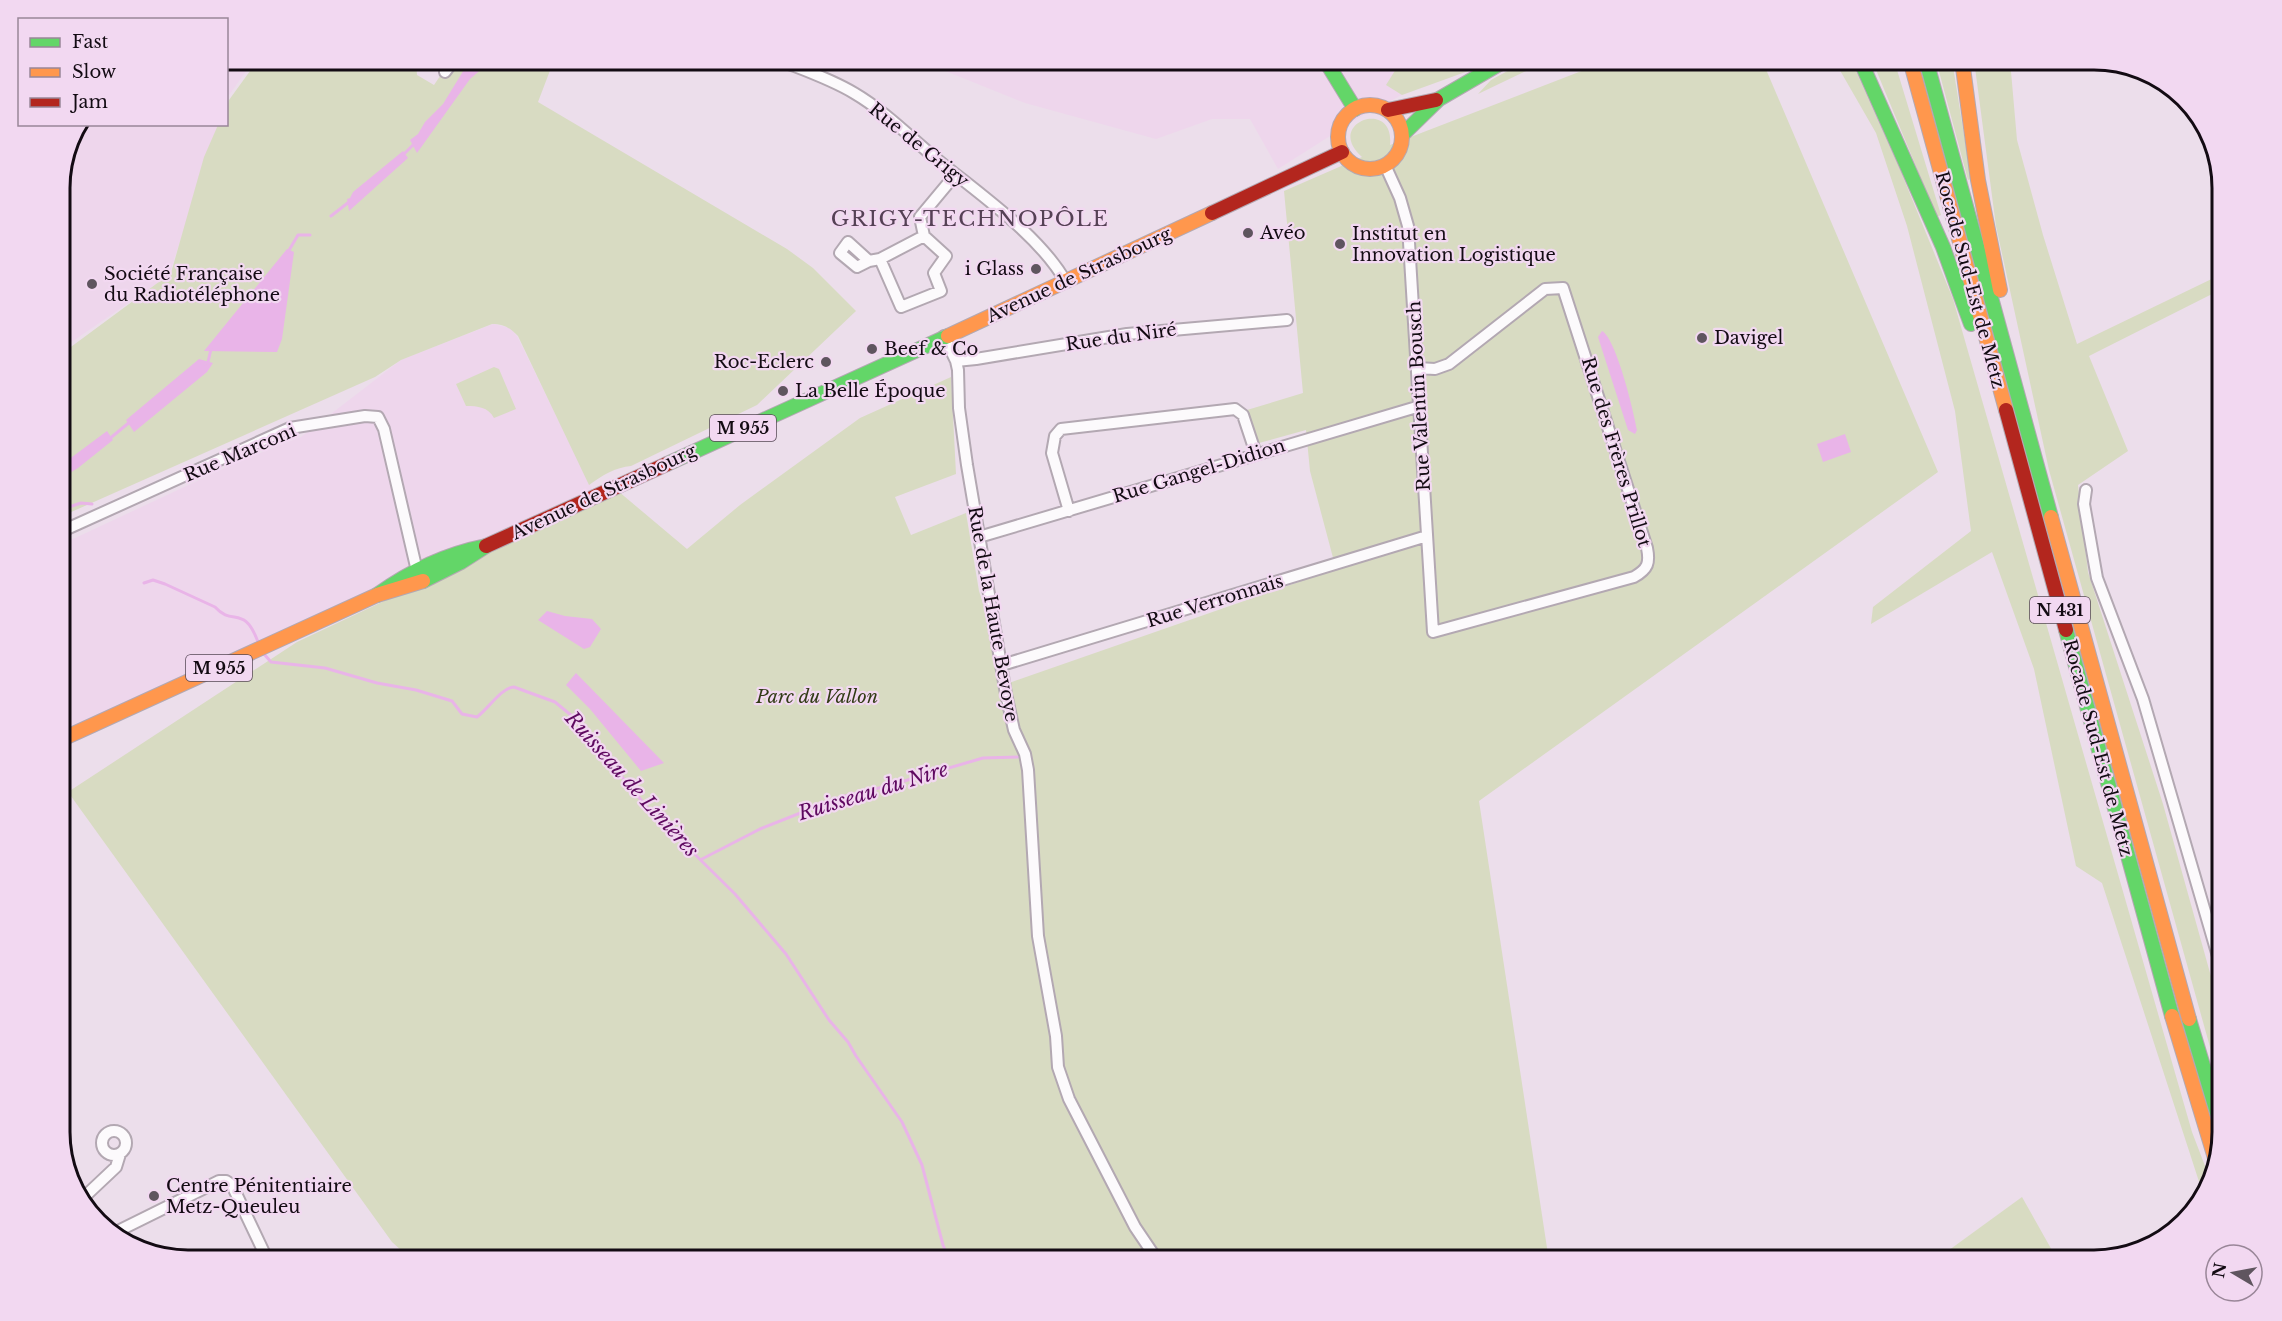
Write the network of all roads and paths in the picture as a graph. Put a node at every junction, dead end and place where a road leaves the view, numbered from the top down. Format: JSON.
{"nodes":[{"id":1,"x":802,"y":70,"type":"edge"},
{"id":2,"x":1331,"y":70,"type":"edge"},
{"id":3,"x":1489,"y":70,"type":"edge"},
{"id":4,"x":1864,"y":70,"type":"edge"},
{"id":5,"x":1913,"y":70,"type":"edge"},
{"id":6,"x":1929,"y":70,"type":"edge"},
{"id":7,"x":1963,"y":70,"type":"edge"},
{"id":8,"x":1439,"y":99,"type":"junction"},
{"id":9,"x":1355,"y":109,"type":"junction"},
{"id":10,"x":1388,"y":110,"type":"junction"},
{"id":11,"x":1402,"y":135,"type":"junction"},
{"id":12,"x":1342,"y":152,"type":"junction"},
{"id":13,"x":1385,"y":165,"type":"junction"},
{"id":14,"x":955,"y":175,"type":"junction"},
{"id":15,"x":924,"y":236,"type":"junction"},
{"id":16,"x":1066,"y":282,"type":"junction"},
{"id":17,"x":1287,"y":320,"type":"dead end"},
{"id":18,"x":944,"y":336,"type":"junction"},
{"id":19,"x":956,"y":361,"type":"junction"},
{"id":20,"x":1418,"y":368,"type":"junction"},
{"id":21,"x":1420,"y":406,"type":"junction"},
{"id":22,"x":2015,"y":446,"type":"junction"},
{"id":23,"x":2031,"y":447,"type":"junction"},
{"id":24,"x":1256,"y":454,"type":"junction"},
{"id":25,"x":2086,"y":490,"type":"dead end"},
{"id":26,"x":1070,"y":511,"type":"junction"},
{"id":27,"x":71,"y":527,"type":"edge"},
{"id":28,"x":1427,"y":536,"type":"junction"},
{"id":29,"x":979,"y":537,"type":"junction"},
{"id":30,"x":486,"y":546,"type":"junction"},
{"id":31,"x":417,"y":571,"type":"junction"},
{"id":32,"x":377,"y":595,"type":"junction"},
{"id":33,"x":1433,"y":632,"type":"joint"},
{"id":34,"x":1002,"y":665,"type":"junction"},
{"id":35,"x":71,"y":735,"type":"edge"},
{"id":36,"x":2212,"y":935,"type":"edge"},
{"id":37,"x":2212,"y":1096,"type":"edge"},
{"id":38,"x":2211,"y":1143,"type":"edge"},
{"id":39,"x":120,"y":1154,"type":"dead end"},
{"id":40,"x":87,"y":1194,"type":"edge"},
{"id":41,"x":121,"y":1229,"type":"edge"},
{"id":42,"x":263,"y":1250,"type":"edge"},
{"id":43,"x":1151,"y":1250,"type":"edge"}],
"edges":[{"from":1,"to":14,"type":"street","name":"Rue de Grigy"},
{"from":2,"to":9,"type":"main road"},
{"from":3,"to":8,"type":"main road"},
{"from":4,"to":22,"type":"main road"},
{"from":5,"to":22,"type":"main road","name":"Rocade Sud-Est de Metz","number":"N 431"},
{"from":6,"to":23,"type":"main road","name":"Rocade Sud-Est de Metz","number":"N 431"},
{"from":7,"to":23,"type":"main road"},
{"from":8,"to":10,"type":"main road"},
{"from":8,"to":11,"type":"main road"},
{"from":9,"to":10,"type":"main road"},
{"from":9,"to":12,"type":"main road"},
{"from":10,"to":11,"type":"main road"},
{"from":11,"to":13,"type":"main road"},
{"from":12,"to":13,"type":"main road"},
{"from":12,"to":16,"type":"main road","name":"Avenue de Strasbourg","number":"M 955"},
{"from":13,"to":20,"type":"street","name":"Rue Valentin Bousch"},
{"from":14,"to":15,"type":"street"},
{"from":14,"to":16,"type":"street","name":"Rue de Grigy"},
{"from":15,"to":15,"type":"street"},
{"from":16,"to":18,"type":"main road","name":"Avenue de Strasbourg","number":"M 955"},
{"from":17,"to":19,"type":"street","name":"Rue du Niré"},
{"from":18,"to":19,"type":"street","name":"Rue de la Haute Bevoye"},
{"from":18,"to":30,"type":"main road","name":"Avenue de Strasbourg","number":"M 955"},
{"from":19,"to":29,"type":"street","name":"Rue de la Haute Bevoye"},
{"from":20,"to":21,"type":"street","name":"Rue Valentin Bousch"},
{"from":20,"to":33,"type":"street","name":"Rue des Frères Prillot"},
{"from":21,"to":24,"type":"street","name":"Rue Gangel-Didion"},
{"from":21,"to":28,"type":"street","name":"Rue Valentin Bousch"},
{"from":22,"to":38,"type":"main road","name":"Rocade Sud-Est de Metz","number":"N 431"},
{"from":23,"to":37,"type":"main road","name":"Rocade Sud-Est de Metz","number":"N 431"},
{"from":24,"to":26,"type":"street","name":"Rue Gangel-Didion"},
{"from":24,"to":26,"type":"street"},
{"from":25,"to":36,"type":"street"},
{"from":26,"to":29,"type":"street","name":"Rue Gangel-Didion"},
{"from":27,"to":31,"type":"street","name":"Rue Marconi"},
{"from":28,"to":33,"type":"street","name":"Rue Valentin Bousch"},
{"from":28,"to":34,"type":"street","name":"Rue Verronnais"},
{"from":29,"to":34,"type":"street","name":"Rue de la Haute Bevoye"},
{"from":30,"to":31,"type":"main road","name":"Avenue de Strasbourg","number":"M 955"},
{"from":30,"to":32,"type":"main road","name":"Avenue de Strasbourg","number":"M 955"},
{"from":31,"to":32,"type":"main road","name":"Avenue de Strasbourg","number":"M 955"},
{"from":32,"to":35,"type":"main road","name":"Avenue de Strasbourg","number":"M 955"},
{"from":34,"to":43,"type":"street","name":"Rue de la Haute Bevoye"},
{"from":39,"to":40,"type":"street"},
{"from":41,"to":42,"type":"street"}]}
